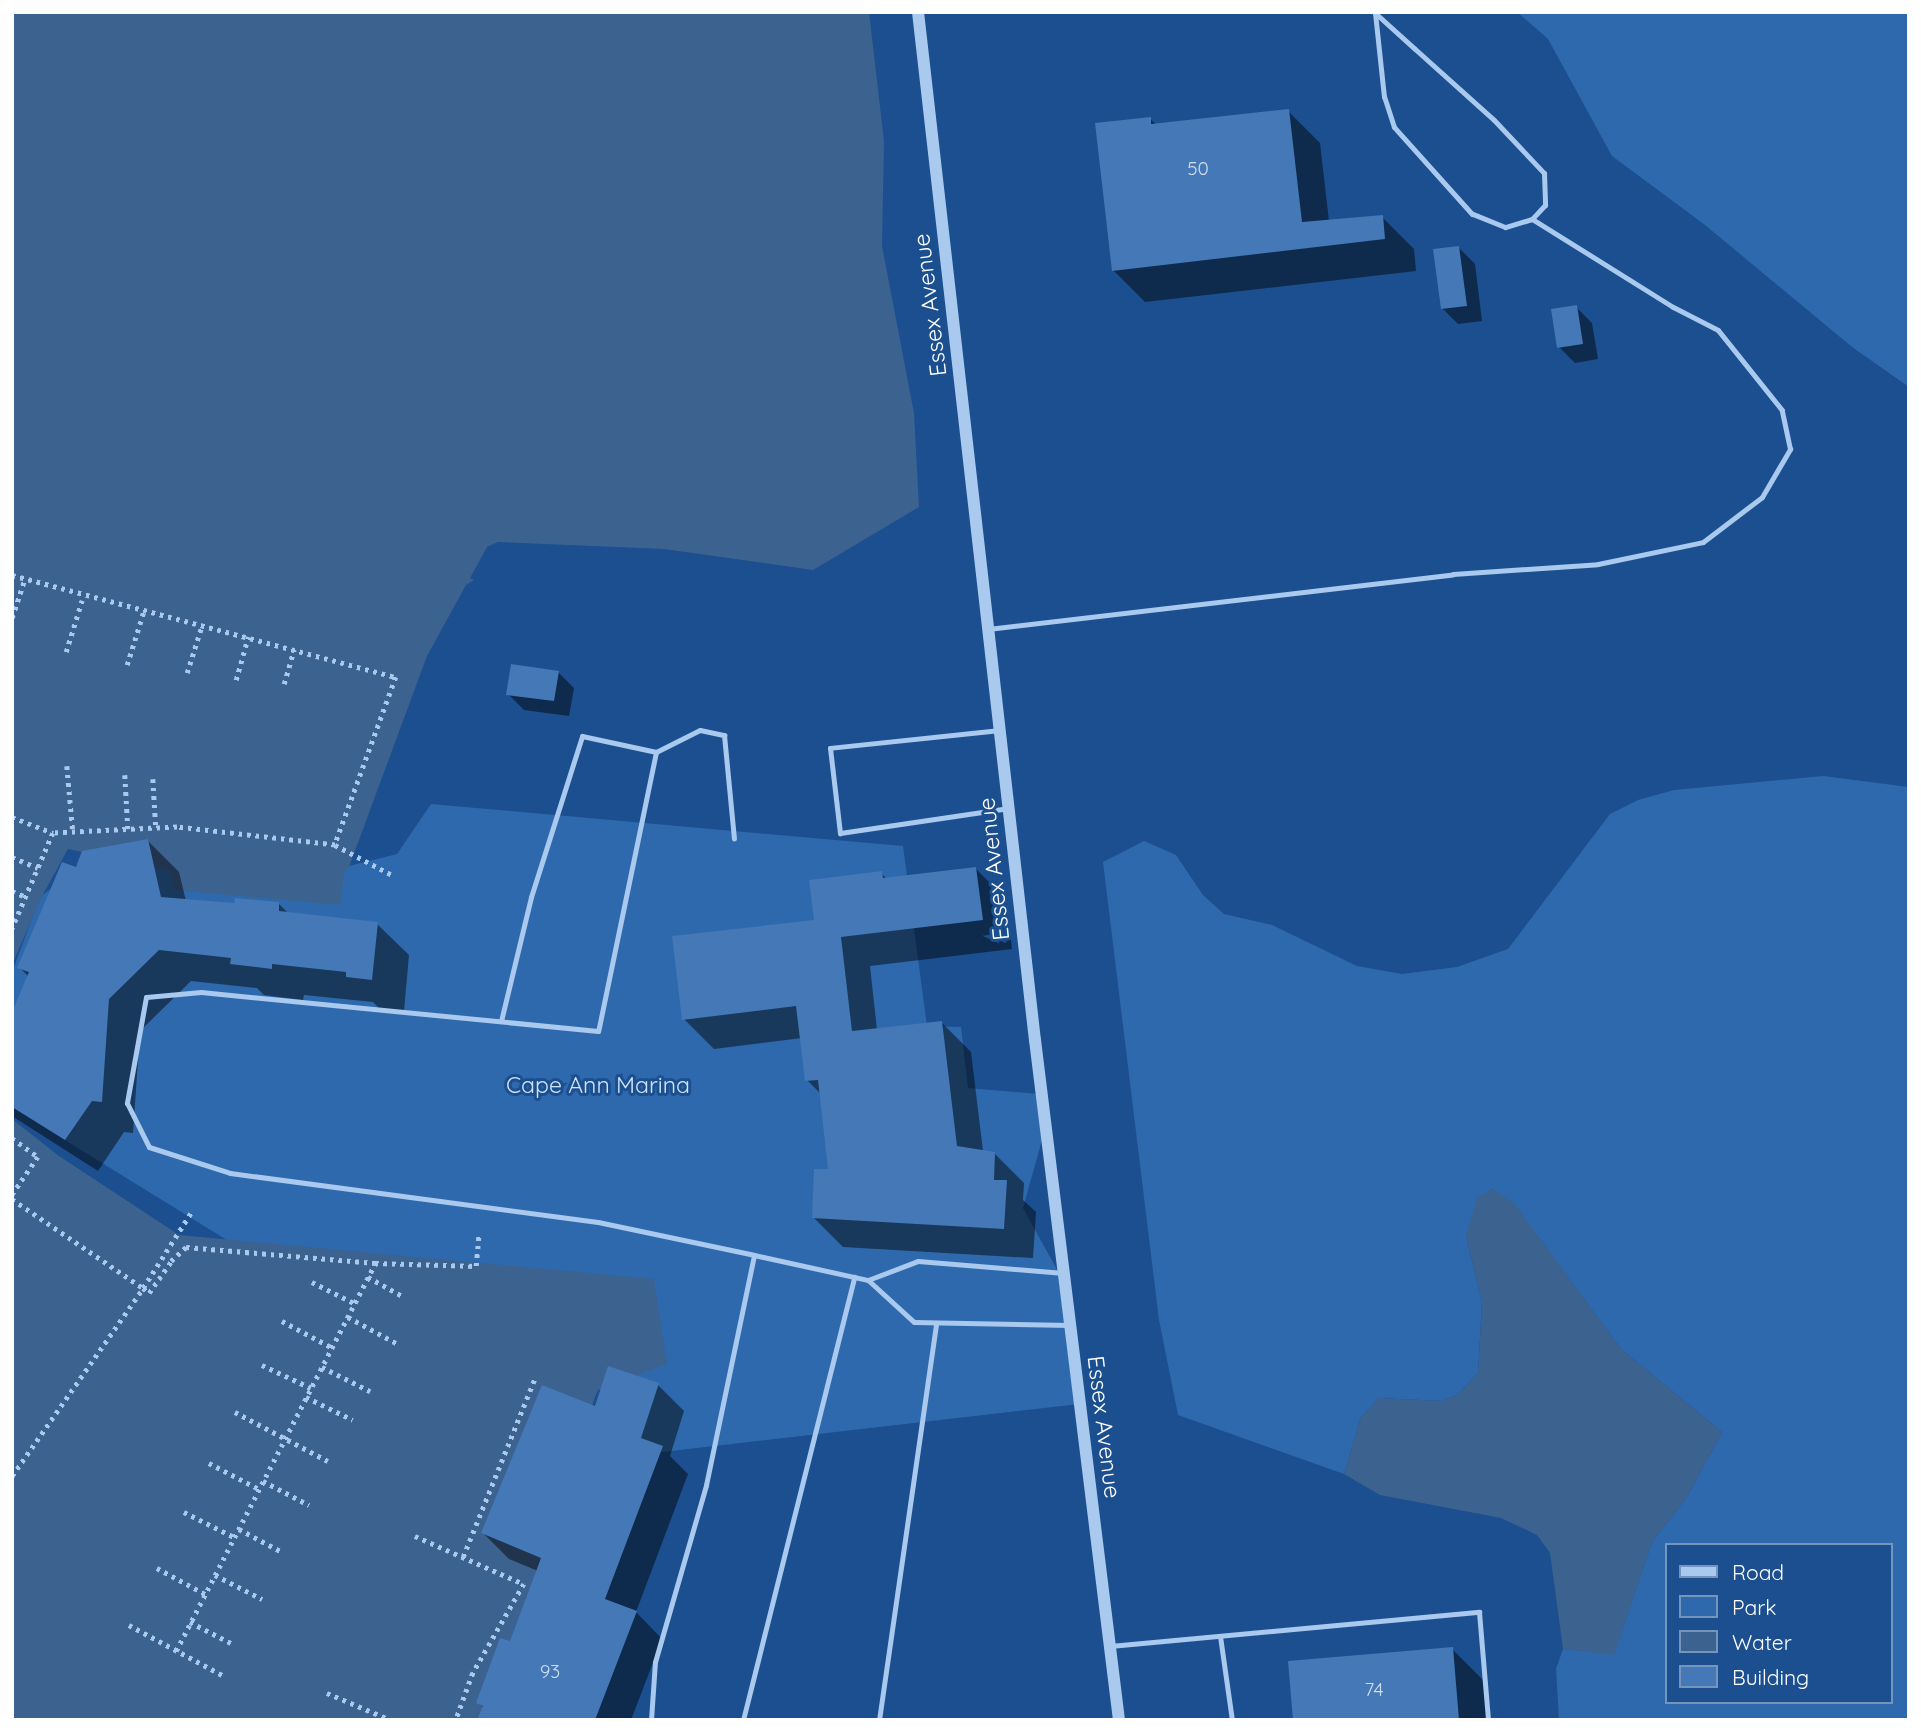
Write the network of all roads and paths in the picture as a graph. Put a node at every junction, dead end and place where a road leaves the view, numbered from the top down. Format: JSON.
{"nodes":[{"id":1,"x":918,"y":12,"type":"edge"},
{"id":2,"x":1374,"y":13,"type":"edge"},
{"id":3,"x":1532,"y":219,"type":"junction"},
{"id":4,"x":12,"y":575,"type":"edge"},
{"id":5,"x":25,"y":578,"type":"junction"},
{"id":6,"x":82,"y":600,"type":"dead end"},
{"id":7,"x":144,"y":610,"type":"junction"},
{"id":8,"x":12,"y":618,"type":"edge"},
{"id":9,"x":202,"y":625,"type":"junction"},
{"id":10,"x":988,"y":629,"type":"junction"},
{"id":11,"x":248,"y":637,"type":"junction"},
{"id":12,"x":294,"y":649,"type":"junction"},
{"id":13,"x":66,"y":652,"type":"dead end"},
{"id":14,"x":127,"y":665,"type":"dead end"},
{"id":15,"x":187,"y":673,"type":"dead end"},
{"id":16,"x":236,"y":680,"type":"dead end"},
{"id":17,"x":284,"y":684,"type":"dead end"},
{"id":18,"x":1000,"y":730,"type":"junction"},
{"id":19,"x":656,"y":752,"type":"junction"},
{"id":20,"x":67,"y":766,"type":"dead end"},
{"id":21,"x":125,"y":775,"type":"dead end"},
{"id":22,"x":153,"y":779,"type":"dead end"},
{"id":23,"x":1009,"y":808,"type":"junction"},
{"id":24,"x":12,"y":817,"type":"edge"},
{"id":25,"x":156,"y":828,"type":"junction"},
{"id":26,"x":128,"y":829,"type":"junction"},
{"id":27,"x":73,"y":832,"type":"junction"},
{"id":28,"x":53,"y":833,"type":"junction"},
{"id":29,"x":734,"y":839,"type":"dead end"},
{"id":30,"x":335,"y":845,"type":"junction"},
{"id":31,"x":12,"y":857,"type":"edge"},
{"id":32,"x":38,"y":868,"type":"junction"},
{"id":33,"x":394,"y":876,"type":"dead end"},
{"id":34,"x":12,"y":891,"type":"edge"},
{"id":35,"x":26,"y":897,"type":"junction"},
{"id":36,"x":13,"y":927,"type":"edge"},
{"id":37,"x":501,"y":1021,"type":"junction"},
{"id":38,"x":12,"y":1138,"type":"edge"},
{"id":39,"x":12,"y":1197,"type":"edge"},
{"id":40,"x":192,"y":1212,"type":"dead end"},
{"id":41,"x":479,"y":1234,"type":"dead end"},
{"id":42,"x":754,"y":1255,"type":"junction"},
{"id":43,"x":375,"y":1263,"type":"junction"},
{"id":44,"x":1064,"y":1273,"type":"junction"},
{"id":45,"x":854,"y":1277,"type":"junction"},
{"id":46,"x":368,"y":1278,"type":"junction"},
{"id":47,"x":868,"y":1280,"type":"junction"},
{"id":48,"x":312,"y":1282,"type":"dead end"},
{"id":49,"x":143,"y":1288,"type":"junction"},
{"id":50,"x":402,"y":1296,"type":"dead end"},
{"id":51,"x":354,"y":1303,"type":"junction"},
{"id":52,"x":348,"y":1317,"type":"junction"},
{"id":53,"x":282,"y":1321,"type":"dead end"},
{"id":54,"x":936,"y":1323,"type":"junction"},
{"id":55,"x":1070,"y":1325,"type":"junction"},
{"id":56,"x":398,"y":1344,"type":"dead end"},
{"id":57,"x":331,"y":1348,"type":"junction"},
{"id":58,"x":262,"y":1365,"type":"dead end"},
{"id":59,"x":322,"y":1367,"type":"junction"},
{"id":60,"x":534,"y":1380,"type":"dead end"},
{"id":61,"x":311,"y":1388,"type":"junction"},
{"id":62,"x":370,"y":1391,"type":"dead end"},
{"id":63,"x":306,"y":1397,"type":"junction"},
{"id":64,"x":235,"y":1412,"type":"dead end"},
{"id":65,"x":353,"y":1420,"type":"dead end"},
{"id":66,"x":285,"y":1438,"type":"junction"},
{"id":67,"x":328,"y":1461,"type":"dead end"},
{"id":68,"x":209,"y":1463,"type":"dead end"},
{"id":69,"x":12,"y":1476,"type":"edge"},
{"id":70,"x":263,"y":1481,"type":"junction"},
{"id":71,"x":259,"y":1489,"type":"junction"},
{"id":72,"x":309,"y":1506,"type":"dead end"},
{"id":73,"x":184,"y":1512,"type":"dead end"},
{"id":74,"x":239,"y":1529,"type":"junction"},
{"id":75,"x":415,"y":1536,"type":"dead end"},
{"id":76,"x":234,"y":1537,"type":"junction"},
{"id":77,"x":282,"y":1552,"type":"dead end"},
{"id":78,"x":463,"y":1558,"type":"junction"},
{"id":79,"x":157,"y":1568,"type":"dead end"},
{"id":80,"x":215,"y":1575,"type":"junction"},
{"id":81,"x":205,"y":1594,"type":"junction"},
{"id":82,"x":262,"y":1599,"type":"dead end"},
{"id":83,"x":190,"y":1622,"type":"junction"},
{"id":84,"x":129,"y":1625,"type":"dead end"},
{"id":85,"x":1220,"y":1636,"type":"junction"},
{"id":86,"x":231,"y":1643,"type":"dead end"},
{"id":87,"x":1110,"y":1646,"type":"junction"},
{"id":88,"x":176,"y":1651,"type":"junction"},
{"id":89,"x":226,"y":1677,"type":"dead end"},
{"id":90,"x":327,"y":1693,"type":"dead end"},
{"id":91,"x":391,"y":1720,"type":"edge"},
{"id":92,"x":456,"y":1720,"type":"edge"},
{"id":93,"x":651,"y":1720,"type":"edge"},
{"id":94,"x":743,"y":1720,"type":"edge"},
{"id":95,"x":879,"y":1720,"type":"edge"},
{"id":96,"x":1119,"y":1720,"type":"edge"},
{"id":97,"x":1232,"y":1720,"type":"edge"},
{"id":98,"x":1488,"y":1720,"type":"edge"}],
"edges":[{"from":1,"to":10,"type":"street","name":"Essex Avenue"},
{"from":2,"to":3,"type":"lane"},
{"from":2,"to":3,"type":"lane"},
{"from":3,"to":10,"type":"lane"},
{"from":4,"to":5,"type":"path"},
{"from":5,"to":7,"type":"path"},
{"from":5,"to":8,"type":"path"},
{"from":6,"to":13,"type":"path"},
{"from":7,"to":9,"type":"path"},
{"from":7,"to":14,"type":"path"},
{"from":9,"to":11,"type":"path"},
{"from":9,"to":15,"type":"path"},
{"from":10,"to":18,"type":"street","name":"Essex Avenue"},
{"from":11,"to":12,"type":"path"},
{"from":11,"to":16,"type":"path"},
{"from":12,"to":17,"type":"path"},
{"from":12,"to":30,"type":"path"},
{"from":18,"to":23,"type":"street","name":"Essex Avenue"},
{"from":18,"to":23,"type":"lane"},
{"from":19,"to":29,"type":"lane"},
{"from":19,"to":37,"type":"lane"},
{"from":19,"to":37,"type":"lane"},
{"from":20,"to":27,"type":"path"},
{"from":21,"to":26,"type":"path"},
{"from":22,"to":25,"type":"path"},
{"from":23,"to":44,"type":"street","name":"Essex Avenue"},
{"from":24,"to":28,"type":"path"},
{"from":25,"to":26,"type":"path"},
{"from":25,"to":30,"type":"path"},
{"from":26,"to":27,"type":"path"},
{"from":27,"to":28,"type":"path"},
{"from":28,"to":32,"type":"path"},
{"from":30,"to":33,"type":"path"},
{"from":31,"to":32,"type":"path"},
{"from":32,"to":35,"type":"path"},
{"from":34,"to":35,"type":"path"},
{"from":35,"to":36,"type":"path"},
{"from":37,"to":42,"type":"lane"},
{"from":38,"to":39,"type":"path"},
{"from":39,"to":49,"type":"path"},
{"from":40,"to":49,"type":"path"},
{"from":41,"to":43,"type":"path"},
{"from":42,"to":45,"type":"lane"},
{"from":42,"to":93,"type":"lane"},
{"from":43,"to":46,"type":"path"},
{"from":43,"to":49,"type":"path"},
{"from":44,"to":47,"type":"lane"},
{"from":44,"to":55,"type":"street","name":"Essex Avenue"},
{"from":45,"to":47,"type":"lane"},
{"from":45,"to":94,"type":"lane"},
{"from":46,"to":50,"type":"path"},
{"from":46,"to":51,"type":"path"},
{"from":47,"to":54,"type":"lane"},
{"from":48,"to":51,"type":"path"},
{"from":49,"to":69,"type":"path"},
{"from":51,"to":52,"type":"path"},
{"from":52,"to":56,"type":"path"},
{"from":52,"to":57,"type":"path"},
{"from":53,"to":57,"type":"path"},
{"from":54,"to":55,"type":"lane"},
{"from":54,"to":95,"type":"lane"},
{"from":55,"to":87,"type":"street","name":"Essex Avenue"},
{"from":57,"to":59,"type":"path"},
{"from":58,"to":61,"type":"path"},
{"from":59,"to":61,"type":"path"},
{"from":59,"to":62,"type":"path"},
{"from":60,"to":78,"type":"path"},
{"from":61,"to":63,"type":"path"},
{"from":63,"to":65,"type":"path"},
{"from":63,"to":66,"type":"path"},
{"from":64,"to":66,"type":"path"},
{"from":66,"to":67,"type":"path"},
{"from":66,"to":70,"type":"path"},
{"from":68,"to":71,"type":"path"},
{"from":70,"to":71,"type":"path"},
{"from":70,"to":72,"type":"path"},
{"from":71,"to":74,"type":"path"},
{"from":73,"to":76,"type":"path"},
{"from":74,"to":76,"type":"path"},
{"from":74,"to":77,"type":"path"},
{"from":75,"to":78,"type":"path"},
{"from":76,"to":80,"type":"path"},
{"from":78,"to":92,"type":"path"},
{"from":79,"to":81,"type":"path"},
{"from":80,"to":81,"type":"path"},
{"from":80,"to":82,"type":"path"},
{"from":81,"to":83,"type":"path"},
{"from":83,"to":86,"type":"path"},
{"from":83,"to":88,"type":"path"},
{"from":84,"to":88,"type":"path"},
{"from":85,"to":87,"type":"lane"},
{"from":85,"to":97,"type":"lane"},
{"from":85,"to":98,"type":"lane"},
{"from":87,"to":96,"type":"street","name":"Essex Avenue"},
{"from":88,"to":89,"type":"path"},
{"from":90,"to":91,"type":"path"}]}
